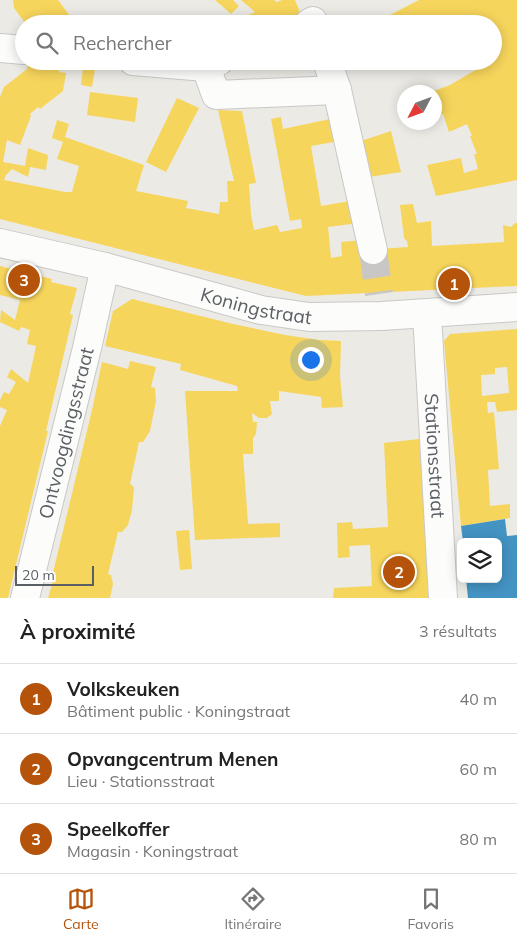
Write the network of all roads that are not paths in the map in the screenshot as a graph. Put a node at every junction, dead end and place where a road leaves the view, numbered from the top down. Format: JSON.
{"nodes":[{"id":1,"x":0,"y":48,"type":"edge"},
{"id":2,"x":15,"y":49,"type":"edge"},
{"id":3,"x":214,"y":70,"type":"edge"},
{"id":4,"x":330,"y":70,"type":"edge"},
{"id":5,"x":337,"y":90,"type":"junction"},
{"id":6,"x":0,"y":243,"type":"edge"},
{"id":7,"x":373,"y":250,"type":"tunnel mouth"},
{"id":8,"x":105,"y":267,"type":"junction"},
{"id":9,"x":517,"y":307,"type":"edge"},
{"id":10,"x":427,"y":314,"type":"junction"},
{"id":11,"x":25,"y":598,"type":"edge"},
{"id":12,"x":443,"y":598,"type":"edge"}],
"edges":[{"from":1,"to":2,"type":"street"},
{"from":3,"to":5,"type":"street"},
{"from":4,"to":5,"type":"street"},
{"from":5,"to":7,"type":"street"},
{"from":6,"to":8,"type":"street","name":"Koningstraat"},
{"from":8,"to":10,"type":"street","name":"Koningstraat"},
{"from":8,"to":11,"type":"street","name":"Ontvoogdingsstraat"},
{"from":9,"to":10,"type":"street","name":"Koningstraat"},
{"from":10,"to":12,"type":"street","name":"Stationsstraat"}]}
